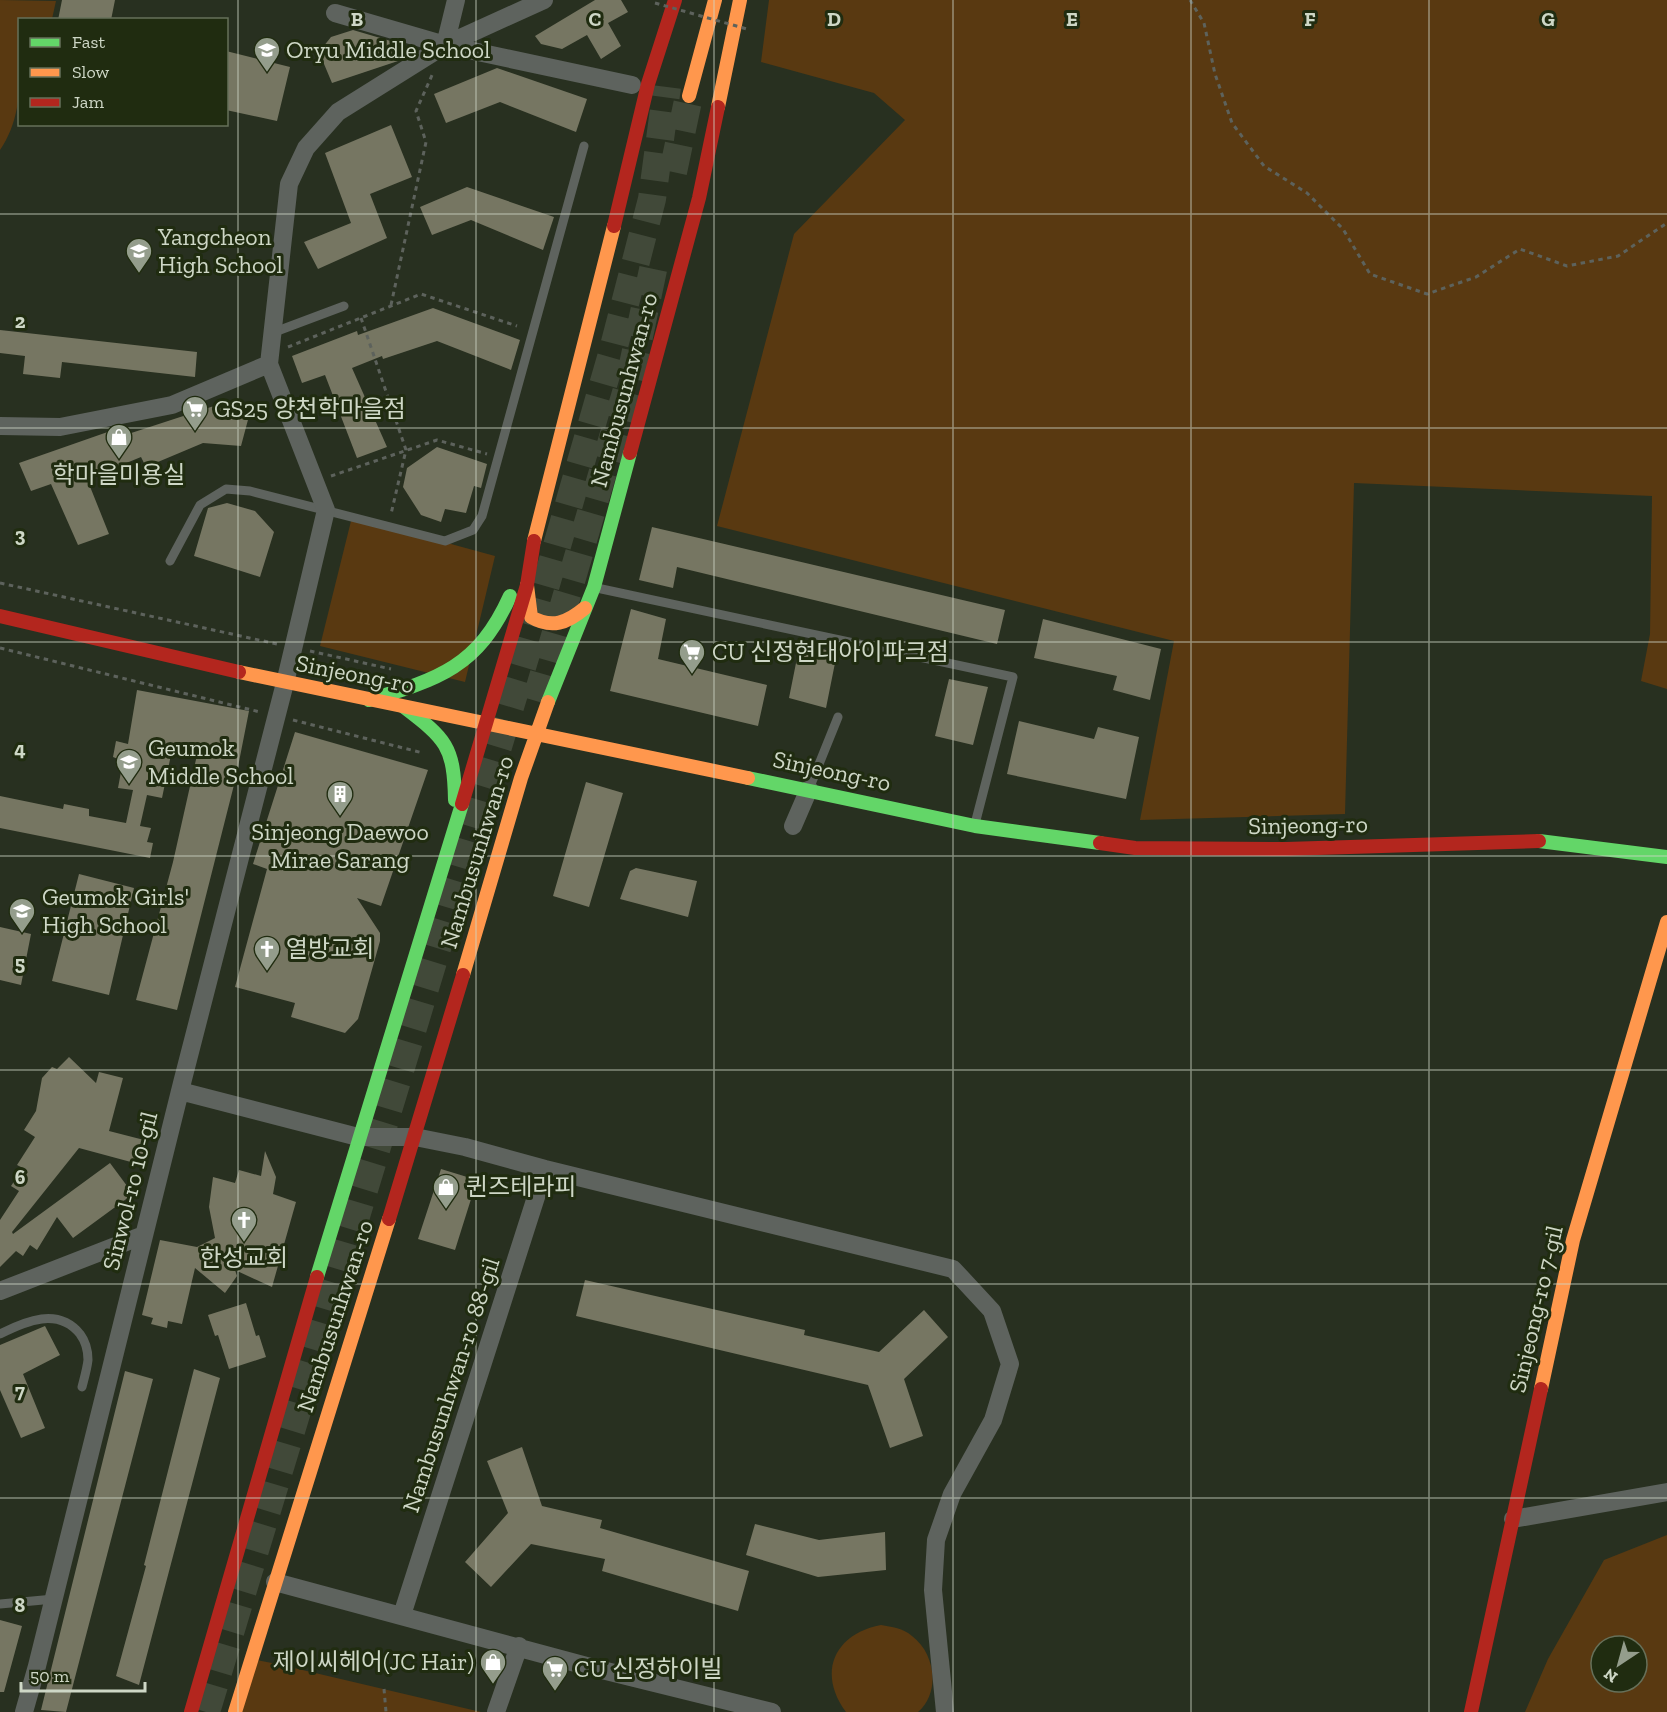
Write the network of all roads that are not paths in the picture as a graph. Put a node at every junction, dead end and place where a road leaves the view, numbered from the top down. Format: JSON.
{"nodes":[{"id":1,"x":456,"y":0,"type":"edge"},
{"id":2,"x":675,"y":0,"type":"edge"},
{"id":3,"x":716,"y":0,"type":"edge"},
{"id":4,"x":740,"y":0,"type":"edge"},
{"id":5,"x":541,"y":1,"type":"edge"},
{"id":6,"x":335,"y":13,"type":"dead end"},
{"id":7,"x":446,"y":45,"type":"junction"},
{"id":8,"x":632,"y":85,"type":"dead end"},
{"id":9,"x":688,"y":96,"type":"tunnel mouth"},
{"id":10,"x":584,"y":146,"type":"dead end"},
{"id":11,"x":344,"y":306,"type":"dead end"},
{"id":12,"x":272,"y":333,"type":"junction"},
{"id":13,"x":269,"y":359,"type":"junction"},
{"id":14,"x":0,"y":426,"type":"edge"},
{"id":15,"x":326,"y":510,"type":"junction"},
{"id":16,"x":535,"y":533,"type":"junction"},
{"id":17,"x":170,"y":561,"type":"dead end"},
{"id":18,"x":527,"y":585,"type":"junction"},
{"id":19,"x":594,"y":587,"type":"junction"},
{"id":20,"x":585,"y":608,"type":"junction"},
{"id":21,"x":0,"y":616,"type":"edge"},
{"id":22,"x":285,"y":683,"type":"junction"},
{"id":23,"x":369,"y":700,"type":"junction"},
{"id":24,"x":404,"y":707,"type":"junction"},
{"id":25,"x":838,"y":717,"type":"dead end"},
{"id":26,"x":486,"y":722,"type":"junction"},
{"id":27,"x":538,"y":733,"type":"junction"},
{"id":28,"x":809,"y":789,"type":"junction"},
{"id":29,"x":793,"y":826,"type":"dead end"},
{"id":30,"x":975,"y":826,"type":"junction"},
{"id":31,"x":455,"y":828,"type":"junction"},
{"id":32,"x":1667,"y":857,"type":"edge"},
{"id":33,"x":1667,"y":922,"type":"edge"},
{"id":34,"x":180,"y":1091,"type":"junction"},
{"id":35,"x":358,"y":1137,"type":"junction"},
{"id":36,"x":415,"y":1137,"type":"junction"},
{"id":37,"x":545,"y":1169,"type":"junction"},
{"id":38,"x":144,"y":1235,"type":"junction"},
{"id":39,"x":0,"y":1291,"type":"edge"},
{"id":40,"x":0,"y":1334,"type":"edge"},
{"id":41,"x":82,"y":1387,"type":"dead end"},
{"id":42,"x":1667,"y":1492,"type":"edge"},
{"id":43,"x":1513,"y":1519,"type":"junction"},
{"id":44,"x":275,"y":1581,"type":"junction"},
{"id":45,"x":54,"y":1599,"type":"junction"},
{"id":46,"x":0,"y":1604,"type":"edge"},
{"id":47,"x":402,"y":1615,"type":"junction"},
{"id":48,"x":519,"y":1646,"type":"junction"},
{"id":49,"x":24,"y":1712,"type":"edge"},
{"id":50,"x":191,"y":1712,"type":"edge"},
{"id":51,"x":236,"y":1712,"type":"edge"},
{"id":52,"x":496,"y":1712,"type":"edge"},
{"id":53,"x":771,"y":1712,"type":"edge"},
{"id":54,"x":945,"y":1712,"type":"edge"},
{"id":55,"x":1471,"y":1712,"type":"edge"}],
"edges":[{"from":1,"to":7,"type":"street"},
{"from":2,"to":16,"type":"main road","name":"Nambusunhwan-ro"},
{"from":3,"to":9,"type":"main road"},
{"from":4,"to":19,"type":"main road","name":"Nambusunhwan-ro"},
{"from":5,"to":7,"type":"street"},
{"from":6,"to":7,"type":"street"},
{"from":7,"to":8,"type":"street"},
{"from":7,"to":12,"type":"street"},
{"from":10,"to":15,"type":"lane"},
{"from":11,"to":12,"type":"lane"},
{"from":12,"to":13,"type":"street"},
{"from":13,"to":14,"type":"street"},
{"from":13,"to":15,"type":"street"},
{"from":15,"to":17,"type":"lane"},
{"from":15,"to":22,"type":"street","name":"Sinwol-ro 10-gil"},
{"from":16,"to":18,"type":"main road","name":"Nambusunhwan-ro"},
{"from":16,"to":23,"type":"main road"},
{"from":18,"to":20,"type":"main road"},
{"from":18,"to":26,"type":"main road","name":"Nambusunhwan-ro"},
{"from":19,"to":20,"type":"main road","name":"Nambusunhwan-ro"},
{"from":19,"to":30,"type":"lane"},
{"from":20,"to":27,"type":"main road","name":"Nambusunhwan-ro"},
{"from":21,"to":22,"type":"main road","name":"Sinjeong-ro"},
{"from":22,"to":23,"type":"main road","name":"Sinjeong-ro"},
{"from":22,"to":34,"type":"street","name":"Sinwol-ro 10-gil"},
{"from":23,"to":24,"type":"main road","name":"Sinjeong-ro"},
{"from":24,"to":26,"type":"main road","name":"Sinjeong-ro"},
{"from":24,"to":31,"type":"main road"},
{"from":25,"to":28,"type":"lane"},
{"from":26,"to":27,"type":"main road","name":"Sinjeong-ro"},
{"from":26,"to":31,"type":"main road","name":"Nambusunhwan-ro"},
{"from":27,"to":28,"type":"main road","name":"Sinjeong-ro"},
{"from":27,"to":36,"type":"main road","name":"Nambusunhwan-ro"},
{"from":28,"to":29,"type":"street"},
{"from":28,"to":30,"type":"main road","name":"Sinjeong-ro"},
{"from":30,"to":32,"type":"main road","name":"Sinjeong-ro"},
{"from":31,"to":35,"type":"main road","name":"Nambusunhwan-ro"},
{"from":33,"to":43,"type":"main road","name":"Sinjeong-ro 7-gil"},
{"from":34,"to":35,"type":"street"},
{"from":34,"to":38,"type":"street","name":"Sinwol-ro 10-gil"},
{"from":35,"to":36,"type":"street"},
{"from":35,"to":50,"type":"main road","name":"Nambusunhwan-ro"},
{"from":36,"to":37,"type":"street"},
{"from":36,"to":44,"type":"main road","name":"Nambusunhwan-ro"},
{"from":37,"to":47,"type":"street","name":"Nambusunhwan-ro 88-gil"},
{"from":37,"to":54,"type":"street"},
{"from":38,"to":39,"type":"street"},
{"from":38,"to":45,"type":"street","name":"Sinwol-ro 10-gil"},
{"from":40,"to":41,"type":"lane"},
{"from":42,"to":43,"type":"street"},
{"from":43,"to":55,"type":"main road","name":"Sinjeong-ro 7-gil"},
{"from":44,"to":47,"type":"street"},
{"from":44,"to":51,"type":"main road","name":"Nambusunhwan-ro"},
{"from":45,"to":46,"type":"lane"},
{"from":45,"to":49,"type":"street","name":"Sinwol-ro 10-gil"},
{"from":47,"to":48,"type":"street"},
{"from":48,"to":52,"type":"street"},
{"from":48,"to":53,"type":"street"}]}
